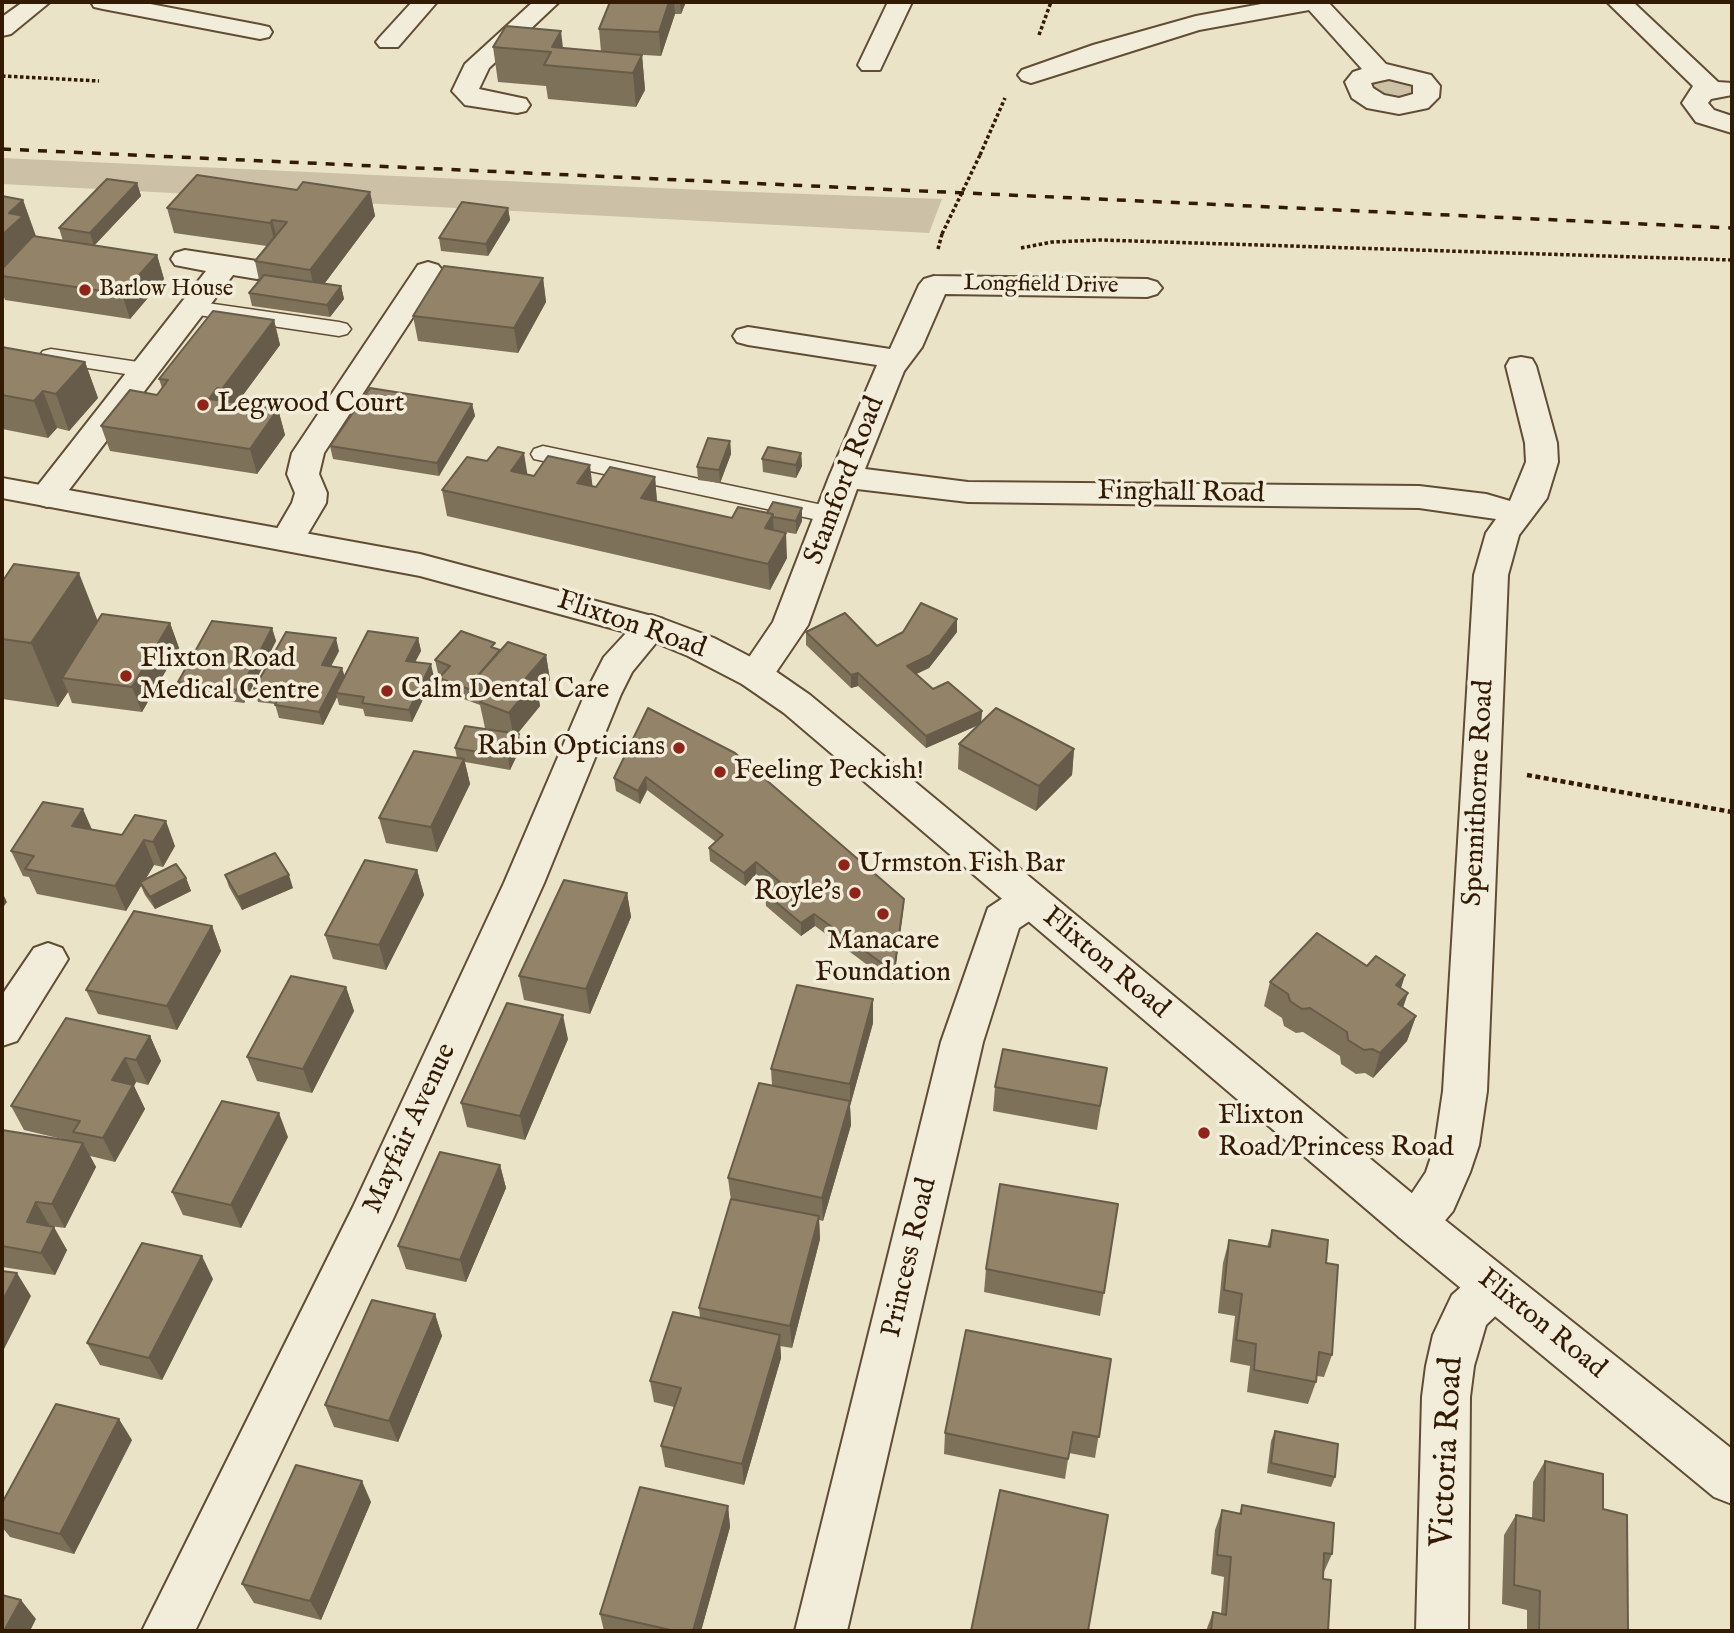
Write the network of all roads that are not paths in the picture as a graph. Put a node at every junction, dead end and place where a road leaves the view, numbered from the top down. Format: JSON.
{"nodes":[{"id":1,"x":38,"y":2,"type":"edge"},
{"id":2,"x":103,"y":2,"type":"edge"},
{"id":3,"x":425,"y":2,"type":"edge"},
{"id":4,"x":547,"y":2,"type":"edge"},
{"id":5,"x":900,"y":2,"type":"edge"},
{"id":6,"x":1313,"y":2,"type":"edge"},
{"id":7,"x":1619,"y":2,"type":"edge"},
{"id":8,"x":2,"y":29,"type":"edge"},
{"id":9,"x":260,"y":32,"type":"dead end"},
{"id":10,"x":389,"y":42,"type":"dead end"},
{"id":11,"x":871,"y":65,"type":"dead end"},
{"id":12,"x":1378,"y":71,"type":"dead end"},
{"id":13,"x":1031,"y":75,"type":"road end"},
{"id":14,"x":1722,"y":90,"type":"edge"},
{"id":15,"x":517,"y":105,"type":"dead end"},
{"id":16,"x":1732,"y":125,"type":"edge"},
{"id":17,"x":185,"y":259,"type":"dead end"},
{"id":18,"x":225,"y":265,"type":"junction"},
{"id":19,"x":257,"y":270,"type":"edge"},
{"id":20,"x":428,"y":271,"type":"dead end"},
{"id":21,"x":934,"y":285,"type":"joint"},
{"id":22,"x":1147,"y":288,"type":"dead end"},
{"id":23,"x":193,"y":307,"type":"junction"},
{"id":24,"x":338,"y":329,"type":"dead end"},
{"id":25,"x":748,"y":336,"type":"dead end"},
{"id":26,"x":51,"y":356,"type":"edge"},
{"id":27,"x":897,"y":359,"type":"junction"},
{"id":28,"x":1521,"y":366,"type":"dead end"},
{"id":29,"x":145,"y":370,"type":"junction"},
{"id":30,"x":543,"y":454,"type":"dead end"},
{"id":31,"x":845,"y":477,"type":"junction"},
{"id":32,"x":2,"y":488,"type":"edge"},
{"id":33,"x":47,"y":496,"type":"junction"},
{"id":34,"x":1516,"y":514,"type":"junction"},
{"id":35,"x":832,"y":515,"type":"junction"},
{"id":36,"x":288,"y":539,"type":"junction"},
{"id":37,"x":650,"y":627,"type":"junction"},
{"id":38,"x":755,"y":675,"type":"junction"},
{"id":39,"x":1029,"y":901,"type":"junction"},
{"id":40,"x":48,"y":959,"type":"dead end"},
{"id":41,"x":2,"y":1028,"type":"edge"},
{"id":42,"x":1415,"y":1223,"type":"junction"},
{"id":43,"x":1494,"y":1287,"type":"junction"},
{"id":44,"x":1732,"y":1480,"type":"edge"},
{"id":45,"x":167,"y":1631,"type":"edge"},
{"id":46,"x":821,"y":1631,"type":"edge"},
{"id":47,"x":1442,"y":1631,"type":"edge"}],
"edges":[{"from":1,"to":8,"type":"street"},
{"from":2,"to":9,"type":"street"},
{"from":3,"to":10,"type":"street"},
{"from":4,"to":15,"type":"street"},
{"from":5,"to":11,"type":"street"},
{"from":6,"to":12,"type":"street"},
{"from":6,"to":13,"type":"street"},
{"from":7,"to":14,"type":"street"},
{"from":14,"to":16,"type":"street"},
{"from":17,"to":18,"type":"street"},
{"from":18,"to":19,"type":"street"},
{"from":18,"to":23,"type":"street"},
{"from":20,"to":36,"type":"street"},
{"from":21,"to":22,"type":"street","name":"Longfield Drive"},
{"from":21,"to":27,"type":"street","name":"Stamford Road"},
{"from":23,"to":24,"type":"lane"},
{"from":23,"to":29,"type":"street"},
{"from":25,"to":27,"type":"street"},
{"from":26,"to":29,"type":"lane"},
{"from":27,"to":31,"type":"street","name":"Stamford Road"},
{"from":28,"to":34,"type":"street","name":"Spennithorne Road"},
{"from":29,"to":33,"type":"street"},
{"from":30,"to":35,"type":"lane"},
{"from":31,"to":34,"type":"street","name":"Finghall Road"},
{"from":31,"to":35,"type":"street","name":"Stamford Road"},
{"from":32,"to":33,"type":"street","name":"Flixton Road"},
{"from":33,"to":36,"type":"street","name":"Flixton Road"},
{"from":34,"to":42,"type":"street","name":"Spennithorne Road"},
{"from":35,"to":38,"type":"street","name":"Stamford Road"},
{"from":36,"to":37,"type":"street","name":"Flixton Road"},
{"from":37,"to":38,"type":"street","name":"Flixton Road"},
{"from":37,"to":45,"type":"street","name":"Mayfair Avenue"},
{"from":38,"to":39,"type":"street","name":"Flixton Road"},
{"from":39,"to":42,"type":"street","name":"Flixton Road"},
{"from":39,"to":46,"type":"street","name":"Princess Road"},
{"from":40,"to":41,"type":"street"},
{"from":42,"to":43,"type":"street","name":"Flixton Road"},
{"from":43,"to":44,"type":"street","name":"Flixton Road"},
{"from":43,"to":47,"type":"street","name":"Victoria Road"}]}
